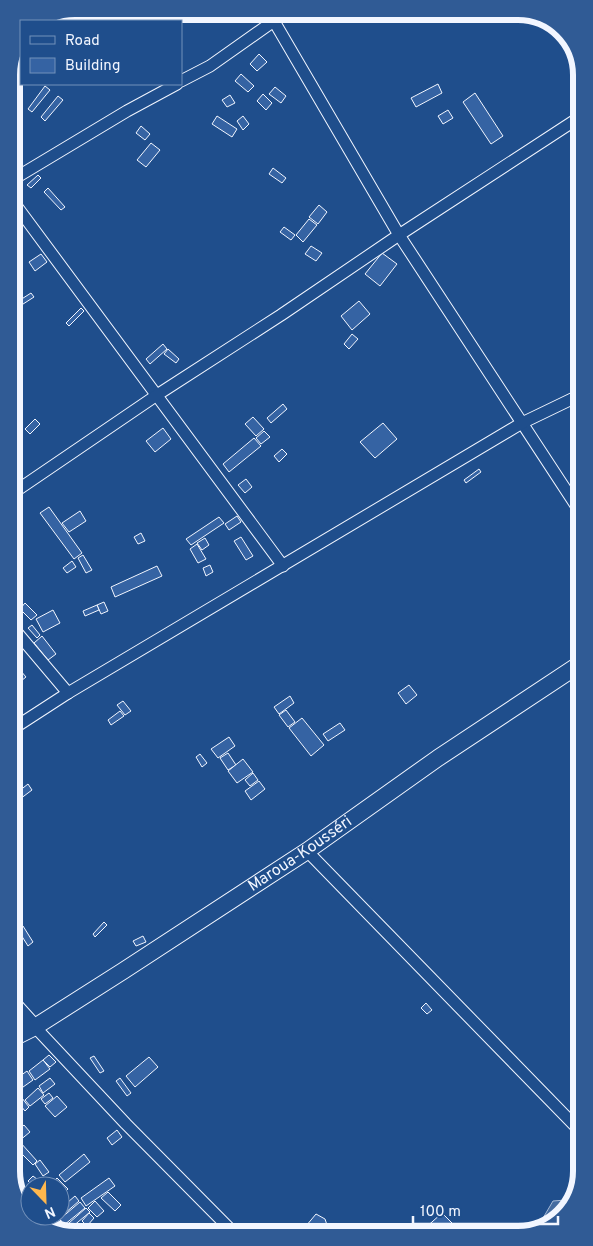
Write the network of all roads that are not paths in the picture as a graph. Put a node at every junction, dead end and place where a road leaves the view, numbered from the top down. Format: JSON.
{"nodes":[{"id":1,"x":266,"y":20,"type":"edge"},
{"id":2,"x":273,"y":20,"type":"edge"},
{"id":3,"x":182,"y":81,"type":"edge"},
{"id":4,"x":175,"y":85,"type":"edge"},
{"id":5,"x":573,"y":122,"type":"edge"},
{"id":6,"x":20,"y":175,"type":"edge"},
{"id":7,"x":20,"y":211,"type":"edge"},
{"id":8,"x":399,"y":235,"type":"junction"},
{"id":9,"x":157,"y":394,"type":"junction"},
{"id":10,"x":573,"y":398,"type":"edge"},
{"id":11,"x":522,"y":423,"type":"junction"},
{"id":12,"x":20,"y":489,"type":"edge"},
{"id":13,"x":573,"y":501,"type":"edge"},
{"id":14,"x":283,"y":566,"type":"junction"},
{"id":15,"x":20,"y":636,"type":"edge"},
{"id":16,"x":573,"y":669,"type":"edge"},
{"id":17,"x":68,"y":693,"type":"junction"},
{"id":18,"x":20,"y":724,"type":"edge"},
{"id":19,"x":306,"y":851,"type":"junction"},
{"id":20,"x":20,"y":1010,"type":"edge"},
{"id":21,"x":35,"y":1027,"type":"junction"},
{"id":22,"x":20,"y":1034,"type":"edge"},
{"id":23,"x":573,"y":1123,"type":"edge"},
{"id":24,"x":227,"y":1226,"type":"edge"}],
"edges":[{"from":1,"to":3,"type":"street"},
{"from":2,"to":8,"type":"street"},
{"from":4,"to":6,"type":"street"},
{"from":5,"to":8,"type":"street"},
{"from":7,"to":9,"type":"street"},
{"from":8,"to":9,"type":"street"},
{"from":8,"to":11,"type":"street"},
{"from":9,"to":12,"type":"street"},
{"from":9,"to":14,"type":"street"},
{"from":10,"to":11,"type":"street"},
{"from":11,"to":13,"type":"street"},
{"from":11,"to":14,"type":"street"},
{"from":14,"to":17,"type":"street"},
{"from":15,"to":17,"type":"street"},
{"from":16,"to":19,"type":"highway","name":"Maroua-Kousséri"},
{"from":17,"to":18,"type":"street"},
{"from":19,"to":21,"type":"highway","name":"Maroua-Kousséri"},
{"from":19,"to":23,"type":"street"},
{"from":20,"to":21,"type":"main road"},
{"from":21,"to":22,"type":"highway","name":"Maroua-Kousséri"},
{"from":21,"to":24,"type":"street"}]}
